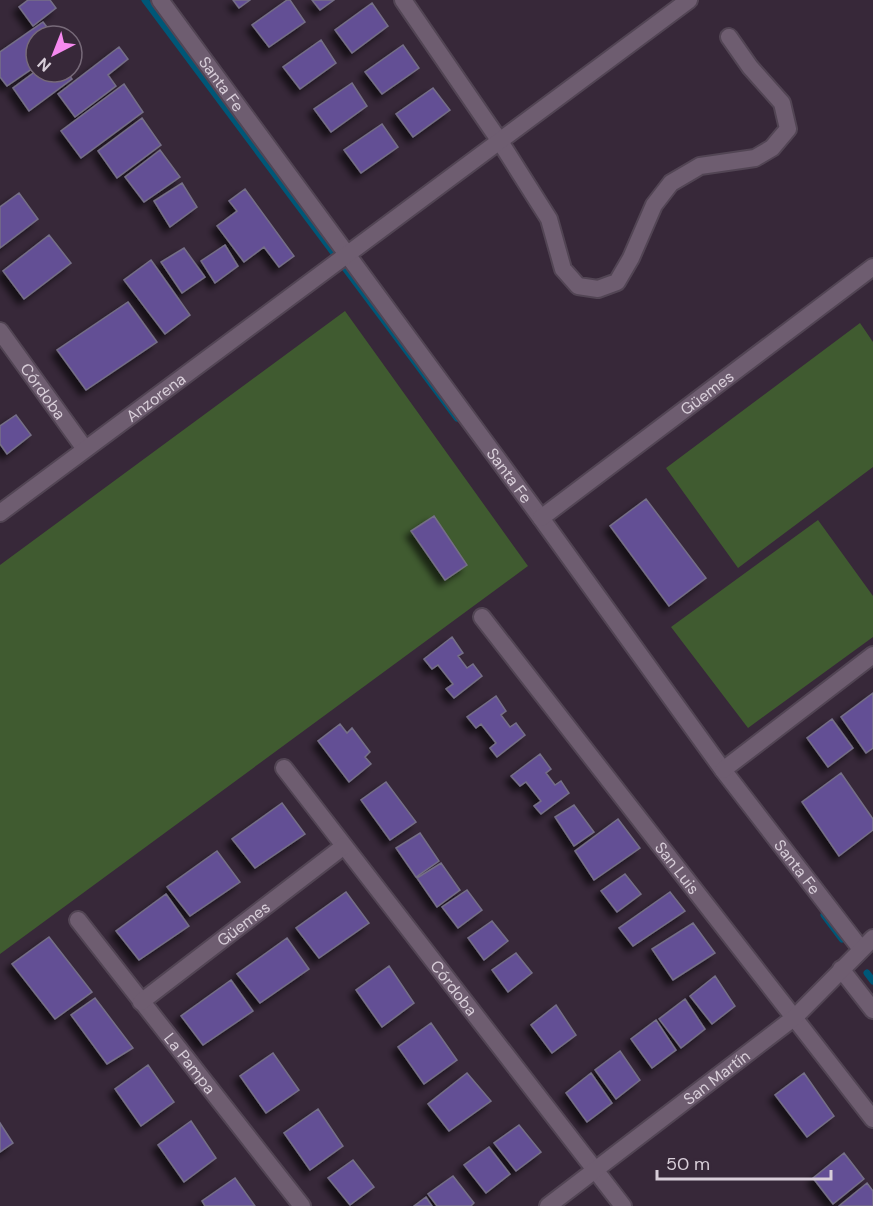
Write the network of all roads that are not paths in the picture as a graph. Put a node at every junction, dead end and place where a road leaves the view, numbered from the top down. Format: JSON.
{"nodes":[{"id":1,"x":160,"y":0,"type":"edge"},
{"id":2,"x":403,"y":0,"type":"edge"},
{"id":3,"x":689,"y":0,"type":"edge"},
{"id":4,"x":729,"y":38,"type":"dead end"},
{"id":5,"x":500,"y":140,"type":"junction"},
{"id":6,"x":345,"y":255,"type":"junction"},
{"id":7,"x":873,"y":267,"type":"edge"},
{"id":8,"x":0,"y":331,"type":"edge"},
{"id":9,"x":86,"y":449,"type":"junction"},
{"id":10,"x":0,"y":513,"type":"edge"},
{"id":11,"x":541,"y":518,"type":"junction"},
{"id":12,"x":482,"y":617,"type":"dead end"},
{"id":13,"x":873,"y":656,"type":"edge"},
{"id":14,"x":284,"y":768,"type":"dead end"},
{"id":15,"x":723,"y":771,"type":"junction"},
{"id":16,"x":344,"y":846,"type":"junction"},
{"id":17,"x":78,"y":920,"type":"dead end"},
{"id":18,"x":867,"y":944,"type":"edge"},
{"id":19,"x":842,"y":969,"type":"junction"},
{"id":20,"x":141,"y":1002,"type":"junction"},
{"id":21,"x":873,"y":1010,"type":"edge"},
{"id":22,"x":795,"y":1017,"type":"junction"},
{"id":23,"x":873,"y":1119,"type":"edge"},
{"id":24,"x":595,"y":1170,"type":"junction"},
{"id":25,"x":302,"y":1206,"type":"edge"},
{"id":26,"x":548,"y":1206,"type":"edge"},
{"id":27,"x":623,"y":1206,"type":"edge"}],
"edges":[{"from":1,"to":6,"type":"street","name":"Santa Fe"},
{"from":2,"to":5,"type":"street"},
{"from":3,"to":5,"type":"street","name":"Anzorena"},
{"from":4,"to":5,"type":"street"},
{"from":5,"to":6,"type":"street","name":"Anzorena"},
{"from":6,"to":9,"type":"street","name":"Anzorena"},
{"from":6,"to":11,"type":"street","name":"Santa Fe"},
{"from":7,"to":11,"type":"street","name":"Güemes"},
{"from":8,"to":9,"type":"street","name":"Córdoba"},
{"from":9,"to":10,"type":"street","name":"Anzorena"},
{"from":11,"to":15,"type":"street","name":"Santa Fe"},
{"from":12,"to":22,"type":"street","name":"San Luis"},
{"from":13,"to":15,"type":"street"},
{"from":14,"to":16,"type":"street","name":"Córdoba"},
{"from":15,"to":18,"type":"street","name":"Santa Fe"},
{"from":16,"to":20,"type":"street","name":"Güemes"},
{"from":16,"to":24,"type":"street","name":"Córdoba"},
{"from":17,"to":20,"type":"street","name":"La Pampa"},
{"from":18,"to":19,"type":"street","name":"San Martín"},
{"from":19,"to":21,"type":"street"},
{"from":19,"to":22,"type":"street","name":"San Martín"},
{"from":20,"to":25,"type":"street","name":"La Pampa"},
{"from":22,"to":23,"type":"street","name":"San Luis"},
{"from":22,"to":24,"type":"street","name":"San Martín"},
{"from":24,"to":26,"type":"street","name":"San Martín"},
{"from":24,"to":27,"type":"street","name":"Córdoba"}]}
